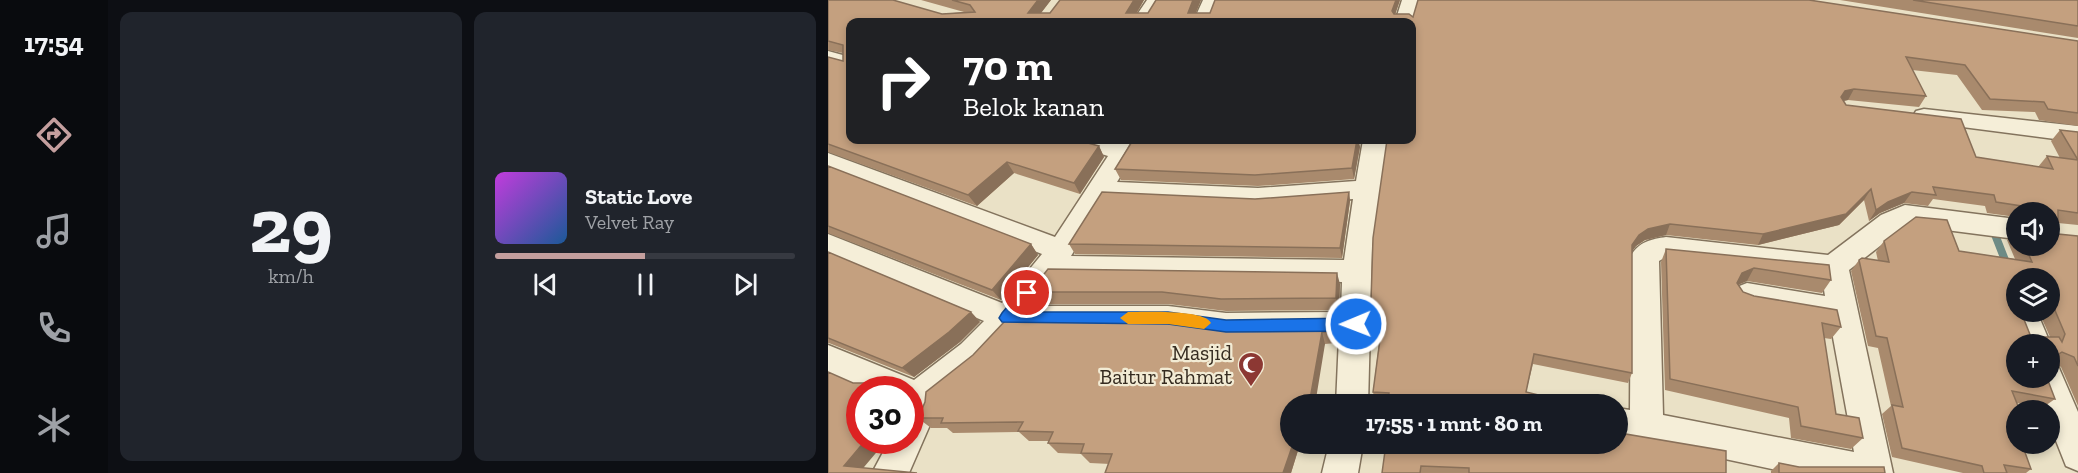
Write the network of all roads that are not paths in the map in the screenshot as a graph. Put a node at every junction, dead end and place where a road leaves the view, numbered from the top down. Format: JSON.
{"nodes":[{"id":1,"x":1156,"y":0,"type":"edge"},
{"id":2,"x":1212,"y":0,"type":"edge"},
{"id":3,"x":1411,"y":0,"type":"edge"},
{"id":4,"x":1144,"y":18,"type":"edge"},
{"id":5,"x":1205,"y":18,"type":"edge"},
{"id":6,"x":1406,"y":18,"type":"edge"},
{"id":7,"x":828,"y":57,"type":"edge"},
{"id":8,"x":846,"y":63,"type":"edge"},
{"id":9,"x":1902,"y":114,"type":"edge"},
{"id":10,"x":2078,"y":134,"type":"edge"},
{"id":11,"x":1374,"y":144,"type":"edge"},
{"id":12,"x":1126,"y":146,"type":"edge"},
{"id":13,"x":828,"y":161,"type":"edge"},
{"id":14,"x":1367,"y":189,"type":"junction"},
{"id":15,"x":1099,"y":190,"type":"junction"},
{"id":16,"x":2006,"y":228,"type":"edge"},
{"id":17,"x":828,"y":244,"type":"edge"},
{"id":18,"x":1053,"y":258,"type":"junction"},
{"id":19,"x":1834,"y":267,"type":"junction"},
{"id":20,"x":1358,"y":271,"type":"junction"},
{"id":21,"x":1747,"y":295,"type":"edge"},
{"id":22,"x":1843,"y":311,"type":"junction"},
{"id":23,"x":1007,"y":318,"type":"junction"},
{"id":24,"x":1356,"y":324,"type":"junction"},
{"id":25,"x":828,"y":359,"type":"edge"},
{"id":26,"x":871,"y":376,"type":"edge"},
{"id":27,"x":924,"y":384,"type":"edge"},
{"id":28,"x":2053,"y":388,"type":"edge"},
{"id":29,"x":1353,"y":394,"type":"edge"},
{"id":30,"x":1632,"y":426,"type":"edge"},
{"id":31,"x":900,"y":454,"type":"edge"},
{"id":32,"x":1344,"y":454,"type":"edge"},
{"id":33,"x":2078,"y":454,"type":"edge"},
{"id":34,"x":890,"y":473,"type":"edge"},
{"id":35,"x":1341,"y":473,"type":"edge"},
{"id":36,"x":1873,"y":473,"type":"edge"}],
"edges":[{"from":1,"to":4,"type":"street"},
{"from":2,"to":5,"type":"street"},
{"from":3,"to":6,"type":"street"},
{"from":7,"to":8,"type":"street"},
{"from":9,"to":10,"type":"street"},
{"from":11,"to":14,"type":"street"},
{"from":12,"to":15,"type":"street"},
{"from":13,"to":18,"type":"street"},
{"from":14,"to":15,"type":"street"},
{"from":14,"to":20,"type":"street"},
{"from":15,"to":18,"type":"street"},
{"from":16,"to":19,"type":"street"},
{"from":17,"to":23,"type":"street"},
{"from":18,"to":20,"type":"street"},
{"from":18,"to":23,"type":"street"},
{"from":19,"to":22,"type":"street"},
{"from":19,"to":30,"type":"street"},
{"from":20,"to":24,"type":"street"},
{"from":21,"to":22,"type":"street"},
{"from":22,"to":36,"type":"street"},
{"from":23,"to":24,"type":"street"},
{"from":23,"to":27,"type":"street"},
{"from":24,"to":29,"type":"street"},
{"from":25,"to":26,"type":"street"},
{"from":28,"to":33,"type":"street"},
{"from":30,"to":36,"type":"street"},
{"from":31,"to":34,"type":"street"},
{"from":32,"to":35,"type":"street"}]}
